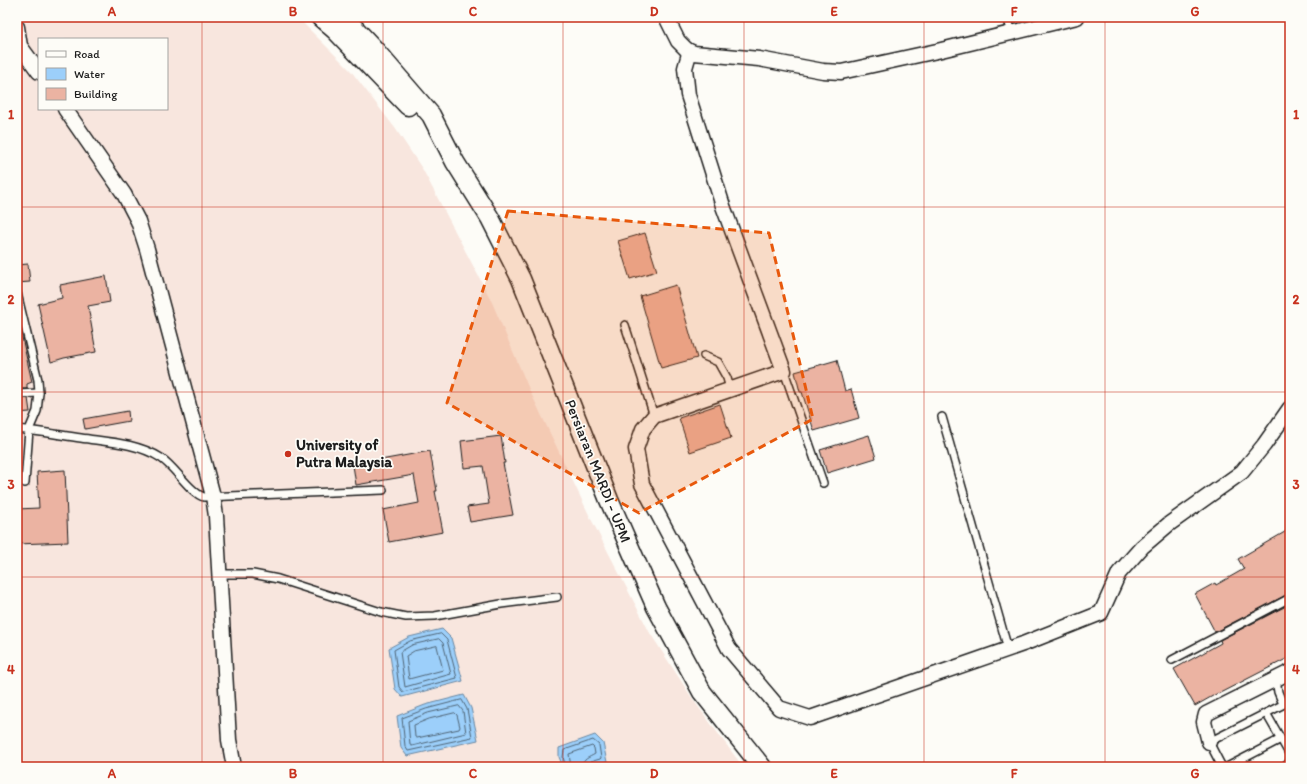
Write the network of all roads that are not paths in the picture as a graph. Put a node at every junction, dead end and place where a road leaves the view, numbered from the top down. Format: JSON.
{"nodes":[{"id":1,"x":320,"y":17,"type":"edge"},
{"id":2,"x":344,"y":17,"type":"edge"},
{"id":3,"x":666,"y":17,"type":"edge"},
{"id":4,"x":1009,"y":17,"type":"edge"},
{"id":5,"x":1076,"y":17,"type":"edge"},
{"id":6,"x":17,"y":27,"type":"edge"},
{"id":7,"x":1012,"y":33,"type":"junction"},
{"id":8,"x":687,"y":59,"type":"junction"},
{"id":9,"x":38,"y":71,"type":"edge"},
{"id":10,"x":66,"y":110,"type":"edge"},
{"id":11,"x":455,"y":162,"type":"junction"},
{"id":12,"x":17,"y":292,"type":"edge"},
{"id":13,"x":625,"y":325,"type":"dead end"},
{"id":14,"x":704,"y":356,"type":"dead end"},
{"id":15,"x":784,"y":371,"type":"junction"},
{"id":16,"x":730,"y":389,"type":"junction"},
{"id":17,"x":39,"y":393,"type":"junction"},
{"id":18,"x":17,"y":394,"type":"edge"},
{"id":19,"x":1290,"y":408,"type":"edge"},
{"id":20,"x":654,"y":416,"type":"junction"},
{"id":21,"x":942,"y":417,"type":"dead end"},
{"id":22,"x":17,"y":429,"type":"edge"},
{"id":23,"x":29,"y":430,"type":"junction"},
{"id":24,"x":25,"y":483,"type":"dead end"},
{"id":25,"x":823,"y":483,"type":"dead end"},
{"id":26,"x":383,"y":490,"type":"dead end"},
{"id":27,"x":213,"y":496,"type":"junction"},
{"id":28,"x":219,"y":574,"type":"junction"},
{"id":29,"x":557,"y":597,"type":"dead end"},
{"id":30,"x":1290,"y":598,"type":"edge"},
{"id":31,"x":1008,"y":649,"type":"junction"},
{"id":32,"x":1172,"y":660,"type":"dead end"},
{"id":33,"x":1290,"y":672,"type":"edge"},
{"id":34,"x":1276,"y":679,"type":"junction"},
{"id":35,"x":1287,"y":702,"type":"edge"},
{"id":36,"x":1266,"y":713,"type":"junction"},
{"id":37,"x":1281,"y":739,"type":"junction"},
{"id":38,"x":1209,"y":742,"type":"junction"},
{"id":39,"x":1290,"y":755,"type":"edge"},
{"id":40,"x":1290,"y":761,"type":"edge"},
{"id":41,"x":234,"y":767,"type":"edge"},
{"id":42,"x":762,"y":767,"type":"edge"},
{"id":43,"x":1222,"y":767,"type":"edge"},
{"id":44,"x":1228,"y":767,"type":"edge"},
{"id":45,"x":1284,"y":767,"type":"edge"}],
"edges":[{"from":1,"to":11,"type":"street","name":"Persiaran MARDI - UPM"},
{"from":2,"to":11,"type":"street","name":"Persiaran MARDI - UPM"},
{"from":3,"to":8,"type":"street"},
{"from":4,"to":7,"type":"lane"},
{"from":5,"to":7,"type":"street"},
{"from":6,"to":9,"type":"street"},
{"from":7,"to":8,"type":"street"},
{"from":8,"to":15,"type":"street"},
{"from":10,"to":27,"type":"street"},
{"from":11,"to":42,"type":"street","name":"Persiaran MARDI - UPM"},
{"from":12,"to":17,"type":"lane"},
{"from":13,"to":20,"type":"lane"},
{"from":14,"to":16,"type":"lane"},
{"from":15,"to":16,"type":"street"},
{"from":15,"to":25,"type":"lane"},
{"from":16,"to":20,"type":"street"},
{"from":17,"to":18,"type":"lane"},
{"from":17,"to":23,"type":"lane"},
{"from":19,"to":31,"type":"street"},
{"from":20,"to":31,"type":"street"},
{"from":21,"to":31,"type":"lane"},
{"from":22,"to":23,"type":"lane"},
{"from":23,"to":24,"type":"lane"},
{"from":23,"to":27,"type":"lane"},
{"from":26,"to":27,"type":"lane"},
{"from":27,"to":28,"type":"street"},
{"from":28,"to":29,"type":"lane"},
{"from":28,"to":41,"type":"street"},
{"from":30,"to":32,"type":"lane"},
{"from":33,"to":34,"type":"street"},
{"from":34,"to":35,"type":"lane"},
{"from":34,"to":38,"type":"street"},
{"from":35,"to":36,"type":"lane"},
{"from":36,"to":37,"type":"lane"},
{"from":36,"to":38,"type":"lane"},
{"from":37,"to":39,"type":"lane"},
{"from":37,"to":44,"type":"lane"},
{"from":38,"to":43,"type":"lane"},
{"from":40,"to":45,"type":"lane"}]}
